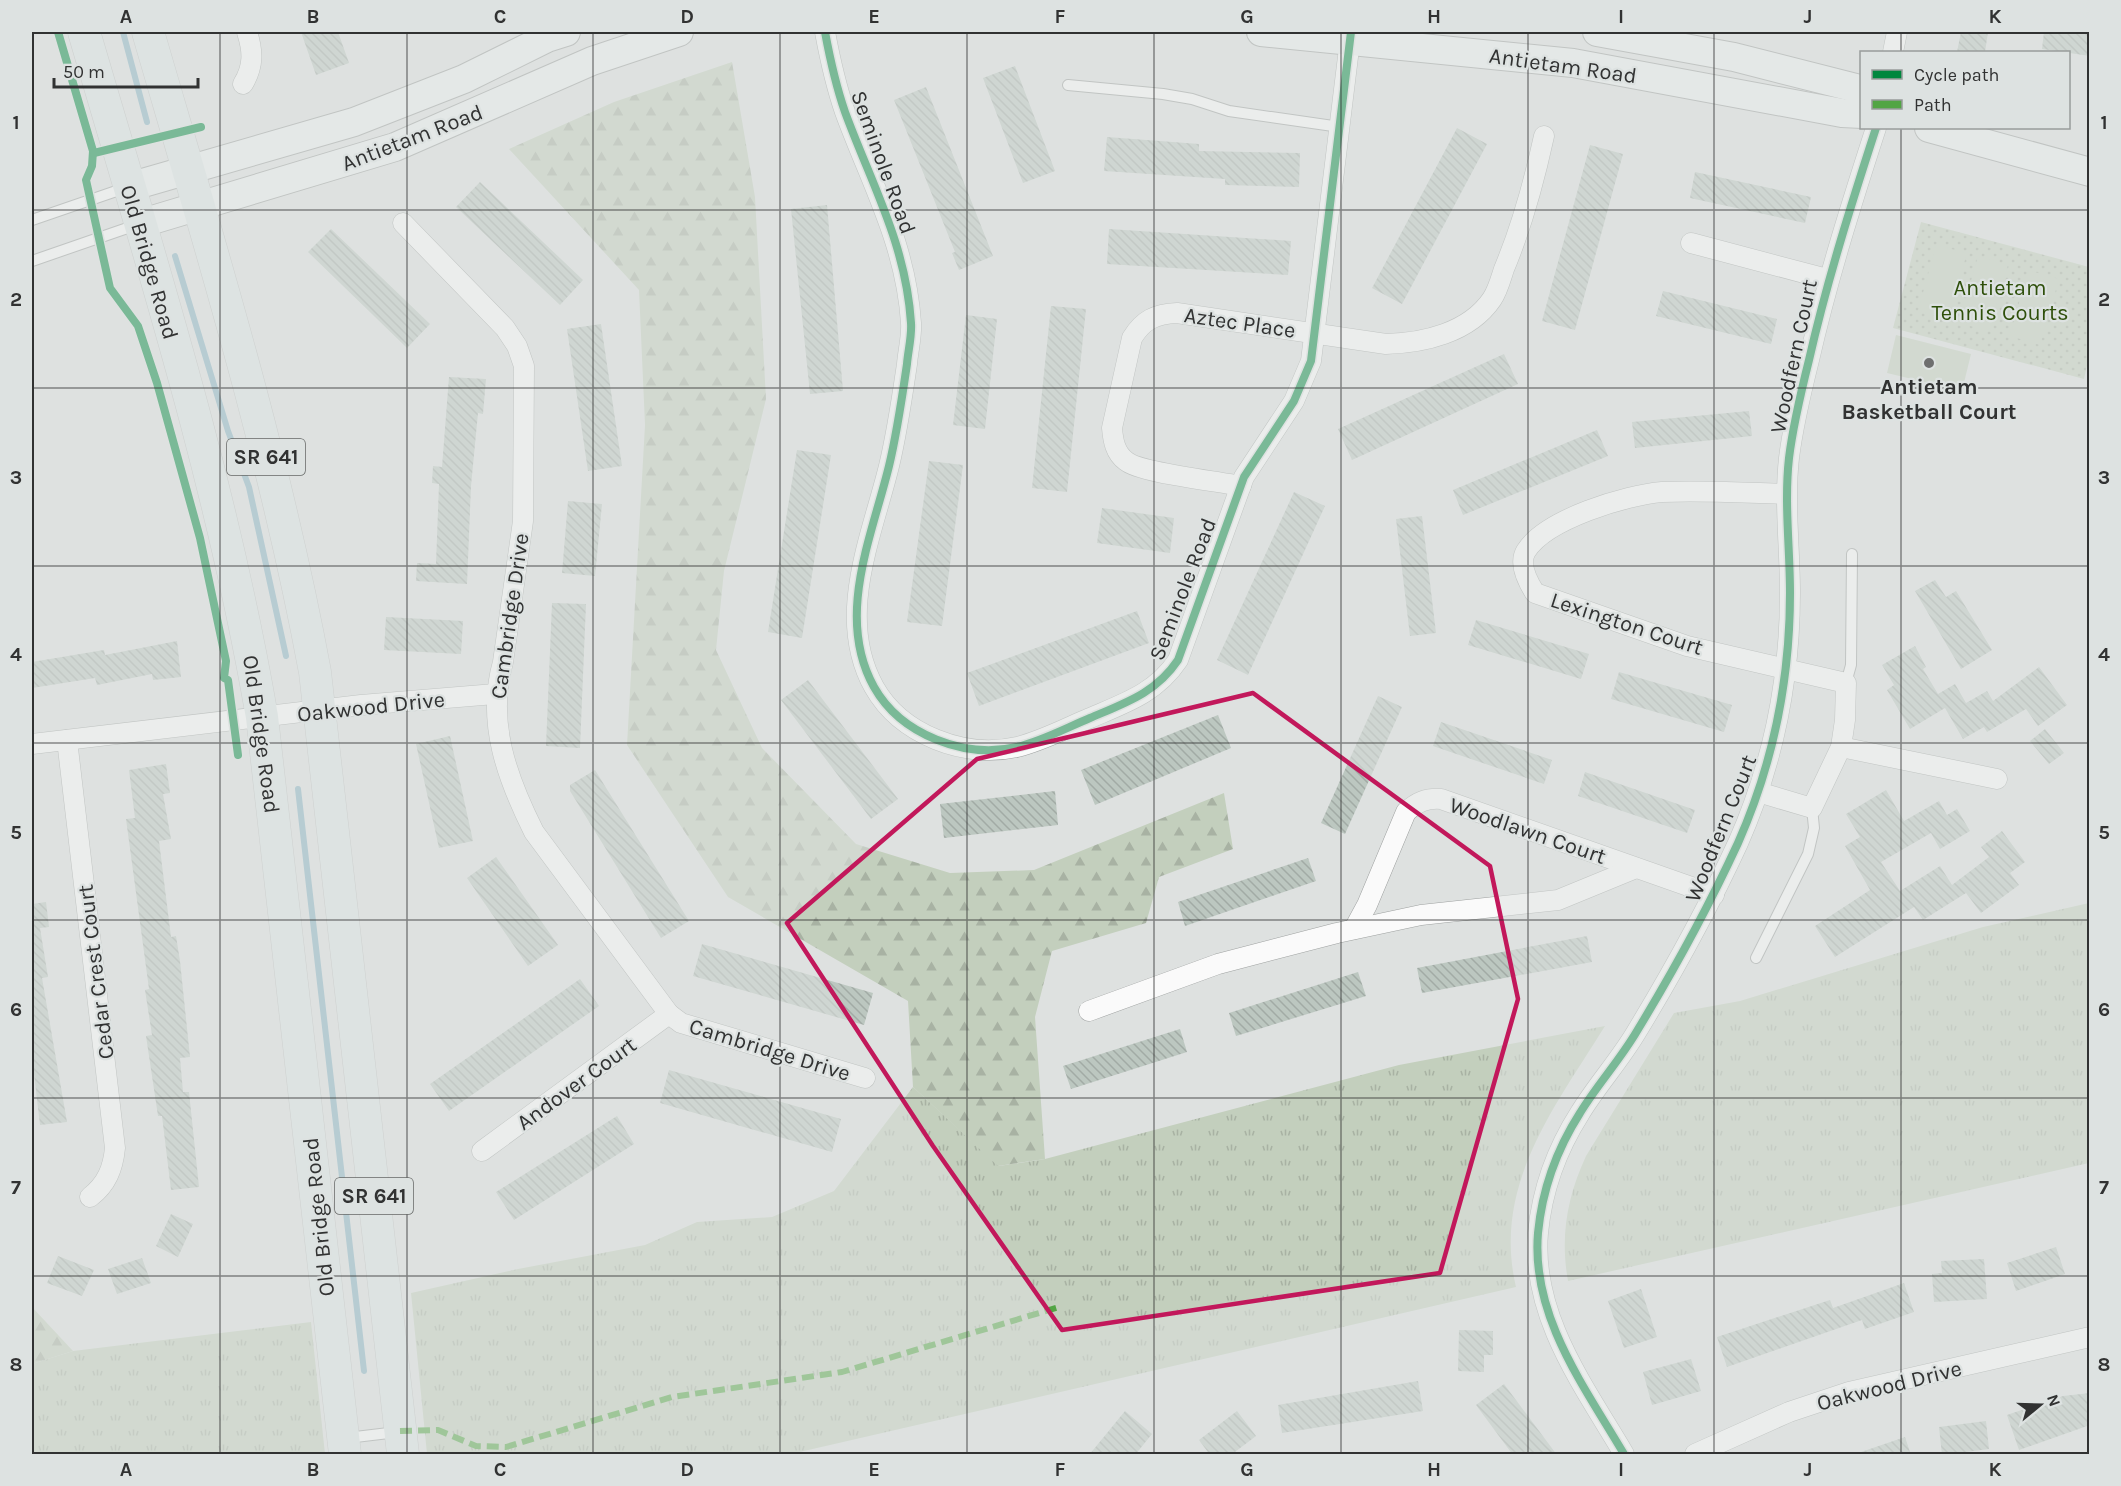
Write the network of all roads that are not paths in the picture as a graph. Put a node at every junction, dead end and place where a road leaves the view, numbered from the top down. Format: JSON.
{"nodes":[{"id":1,"x":84,"y":32,"type":"edge"},
{"id":2,"x":148,"y":32,"type":"edge"},
{"id":3,"x":247,"y":32,"type":"edge"},
{"id":4,"x":567,"y":32,"type":"edge"},
{"id":5,"x":679,"y":32,"type":"edge"},
{"id":6,"x":825,"y":32,"type":"edge"},
{"id":7,"x":1261,"y":32,"type":"edge"},
{"id":8,"x":1597,"y":32,"type":"edge"},
{"id":9,"x":1897,"y":32,"type":"edge"},
{"id":10,"x":1350,"y":36,"type":"edge"},
{"id":11,"x":1893,"y":51,"type":"edge"},
{"id":12,"x":243,"y":84,"type":"dead end"},
{"id":13,"x":1068,"y":85,"type":"dead end"},
{"id":14,"x":1860,"y":92,"type":"edge"},
{"id":15,"x":1860,"y":114,"type":"edge"},
{"id":16,"x":1340,"y":127,"type":"junction"},
{"id":17,"x":1876,"y":129,"type":"edge"},
{"id":18,"x":1933,"y":129,"type":"edge"},
{"id":19,"x":1544,"y":136,"type":"dead end"},
{"id":20,"x":188,"y":170,"type":"junction"},
{"id":21,"x":2090,"y":172,"type":"edge"},
{"id":22,"x":129,"y":187,"type":"junction"},
{"id":23,"x":199,"y":207,"type":"junction"},
{"id":24,"x":32,"y":220,"type":"edge"},
{"id":25,"x":403,"y":223,"type":"dead end"},
{"id":26,"x":139,"y":224,"type":"junction"},
{"id":27,"x":1691,"y":243,"type":"dead end"},
{"id":28,"x":32,"y":261,"type":"edge"},
{"id":29,"x":1827,"y":279,"type":"junction"},
{"id":30,"x":1315,"y":334,"type":"junction"},
{"id":31,"x":1240,"y":486,"type":"junction"},
{"id":32,"x":1786,"y":494,"type":"junction"},
{"id":33,"x":1852,"y":554,"type":"dead end"},
{"id":34,"x":1786,"y":669,"type":"junction"},
{"id":35,"x":1846,"y":683,"type":"junction"},
{"id":36,"x":495,"y":694,"type":"junction"},
{"id":37,"x":320,"y":710,"type":"junction"},
{"id":38,"x":262,"y":717,"type":"junction"},
{"id":39,"x":68,"y":740,"type":"junction"},
{"id":40,"x":32,"y":744,"type":"edge"},
{"id":41,"x":1841,"y":747,"type":"junction"},
{"id":42,"x":1997,"y":779,"type":"dead end"},
{"id":43,"x":1758,"y":792,"type":"junction"},
{"id":44,"x":1812,"y":808,"type":"junction"},
{"id":45,"x":1636,"y":868,"type":"junction"},
{"id":46,"x":1714,"y":895,"type":"junction"},
{"id":47,"x":1354,"y":929,"type":"junction"},
{"id":48,"x":1756,"y":958,"type":"dead end"},
{"id":49,"x":1089,"y":1011,"type":"dead end"},
{"id":50,"x":669,"y":1014,"type":"junction"},
{"id":51,"x":864,"y":1078,"type":"dead end"},
{"id":52,"x":482,"y":1151,"type":"dead end"},
{"id":53,"x":90,"y":1197,"type":"dead end"},
{"id":54,"x":2090,"y":1337,"type":"edge"},
{"id":55,"x":401,"y":1443,"type":"edge"},
{"id":56,"x":344,"y":1447,"type":"edge"},
{"id":57,"x":1624,"y":1455,"type":"edge"},
{"id":58,"x":1695,"y":1455,"type":"edge"}],
"edges":[{"from":1,"to":22,"type":"main road","name":"Old Bridge Road","number":"SR 641"},
{"from":2,"to":20,"type":"main road","number":"SR 641"},
{"from":3,"to":12,"type":"street"},
{"from":4,"to":20,"type":"street","name":"Antietam Road"},
{"from":5,"to":23,"type":"street","name":"Antietam Road"},
{"from":6,"to":31,"type":"street","name":"Seminole Road"},
{"from":7,"to":10,"type":"street","name":"Antietam Road"},
{"from":8,"to":14,"type":"street","name":"Antietam Road"},
{"from":9,"to":11,"type":"street"},
{"from":10,"to":15,"type":"street","name":"Antietam Road"},
{"from":10,"to":16,"type":"street","name":"Seminole Road"},
{"from":13,"to":16,"type":"lane"},
{"from":16,"to":30,"type":"street","name":"Seminole Road"},
{"from":17,"to":29,"type":"street","name":"Woodfern Court"},
{"from":18,"to":21,"type":"street"},
{"from":19,"to":30,"type":"street","name":"Aztec Place"},
{"from":20,"to":22,"type":"street","name":"Antietam Road"},
{"from":20,"to":23,"type":"main road","number":"SR 641"},
{"from":22,"to":24,"type":"lane"},
{"from":22,"to":26,"type":"main road","name":"Old Bridge Road","number":"SR 641"},
{"from":23,"to":26,"type":"street","name":"Antietam Road"},
{"from":23,"to":37,"type":"main road","number":"SR 641"},
{"from":25,"to":36,"type":"street","name":"Cambridge Drive"},
{"from":26,"to":28,"type":"lane"},
{"from":26,"to":38,"type":"main road","name":"Old Bridge Road","number":"SR 641"},
{"from":27,"to":29,"type":"street"},
{"from":29,"to":32,"type":"street","name":"Woodfern Court"},
{"from":30,"to":31,"type":"street","name":"Seminole Road"},
{"from":30,"to":31,"type":"street","name":"Aztec Place"},
{"from":32,"to":34,"type":"street","name":"Woodfern Court"},
{"from":32,"to":34,"type":"street","name":"Lexington Court"},
{"from":33,"to":35,"type":"lane"},
{"from":34,"to":35,"type":"street","name":"Lexington Court"},
{"from":34,"to":43,"type":"street","name":"Woodfern Court"},
{"from":35,"to":41,"type":"street"},
{"from":36,"to":37,"type":"street","name":"Oakwood Drive"},
{"from":36,"to":50,"type":"street","name":"Cambridge Drive"},
{"from":37,"to":38,"type":"street","name":"Oakwood Drive"},
{"from":37,"to":55,"type":"main road","number":"SR 641"},
{"from":38,"to":39,"type":"street","name":"Oakwood Drive"},
{"from":38,"to":56,"type":"main road","name":"Old Bridge Road","number":"SR 641"},
{"from":39,"to":40,"type":"street","name":"Oakwood Drive"},
{"from":39,"to":53,"type":"street","name":"Cedar Crest Court"},
{"from":41,"to":42,"type":"street"},
{"from":41,"to":44,"type":"street"},
{"from":43,"to":44,"type":"street"},
{"from":43,"to":46,"type":"street","name":"Woodfern Court"},
{"from":44,"to":48,"type":"lane"},
{"from":45,"to":46,"type":"street","name":"Woodlawn Court"},
{"from":45,"to":47,"type":"street","name":"Woodlawn Court"},
{"from":45,"to":47,"type":"street","name":"Woodlawn Court"},
{"from":46,"to":57,"type":"street","name":"Woodfern Court"},
{"from":47,"to":49,"type":"street","name":"Woodlawn Court"},
{"from":50,"to":51,"type":"street","name":"Cambridge Drive"},
{"from":50,"to":52,"type":"street","name":"Andover Court"},
{"from":54,"to":58,"type":"street","name":"Oakwood Drive"},
{"from":55,"to":56,"type":"lane"}]}
